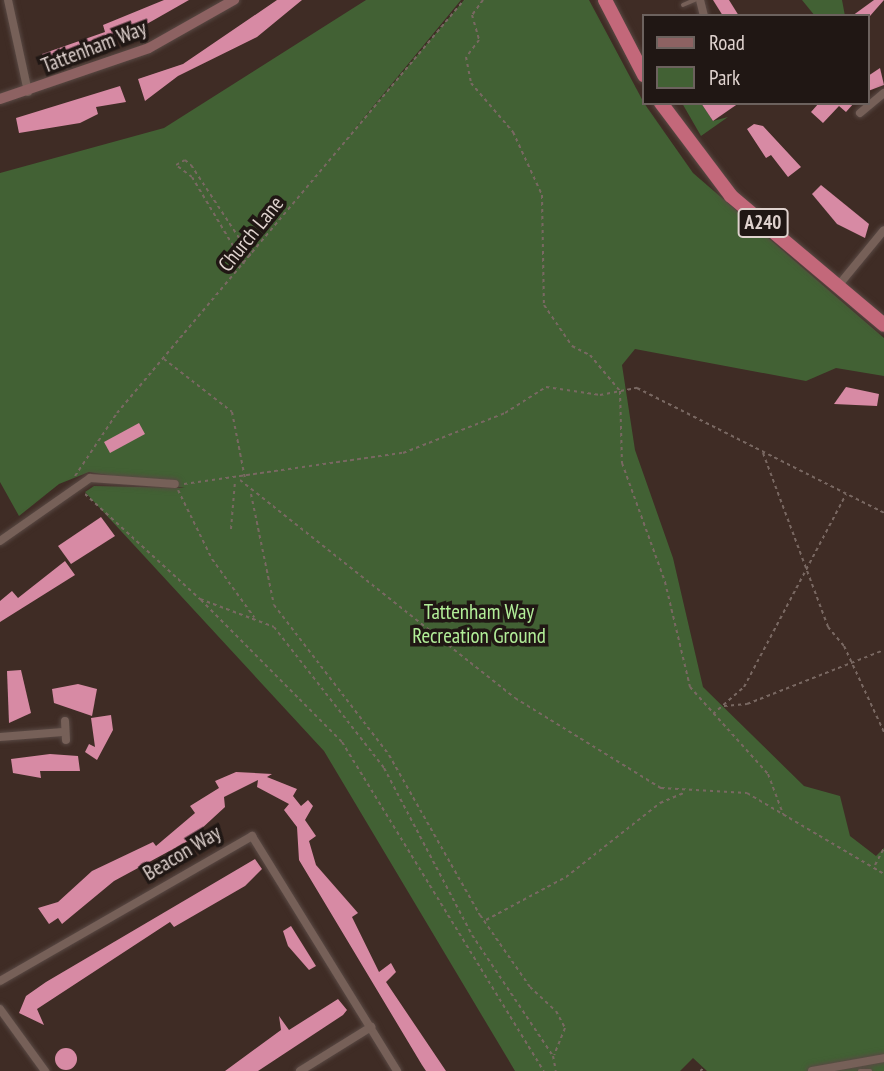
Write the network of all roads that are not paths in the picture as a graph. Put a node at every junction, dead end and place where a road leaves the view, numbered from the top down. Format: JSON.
{"nodes":[{"id":1,"x":8,"y":0,"type":"edge"},
{"id":2,"x":234,"y":0,"type":"edge"},
{"id":3,"x":606,"y":0,"type":"edge"},
{"id":4,"x":697,"y":0,"type":"edge"},
{"id":5,"x":683,"y":5,"type":"dead end"},
{"id":6,"x":642,"y":71,"type":"edge"},
{"id":7,"x":28,"y":92,"type":"junction"},
{"id":8,"x":884,"y":93,"type":"edge"},
{"id":9,"x":0,"y":99,"type":"edge"},
{"id":10,"x":663,"y":105,"type":"edge"},
{"id":11,"x":870,"y":105,"type":"edge"},
{"id":12,"x":870,"y":105,"type":"edge"},
{"id":13,"x":860,"y":113,"type":"dead end"},
{"id":14,"x":884,"y":230,"type":"edge"},
{"id":15,"x":838,"y":286,"type":"junction"},
{"id":16,"x":884,"y":325,"type":"edge"},
{"id":17,"x":175,"y":484,"type":"road end"},
{"id":18,"x":0,"y":541,"type":"edge"},
{"id":19,"x":65,"y":721,"type":"dead end"},
{"id":20,"x":0,"y":737,"type":"edge"},
{"id":21,"x":0,"y":981,"type":"edge"},
{"id":22,"x":0,"y":1009,"type":"edge"},
{"id":23,"x":372,"y":1027,"type":"junction"},
{"id":24,"x":884,"y":1058,"type":"edge"},
{"id":25,"x":45,"y":1071,"type":"edge"},
{"id":26,"x":300,"y":1071,"type":"edge"},
{"id":27,"x":397,"y":1071,"type":"edge"},
{"id":28,"x":812,"y":1071,"type":"edge"},
{"id":29,"x":860,"y":1071,"type":"edge"},
{"id":30,"x":870,"y":1071,"type":"edge"}],
"edges":[{"from":1,"to":7,"type":"street"},
{"from":2,"to":7,"type":"main road","name":"Tattenham Way"},
{"from":3,"to":6,"type":"highway"},
{"from":4,"to":5,"type":"lane"},
{"from":7,"to":9,"type":"main road","name":"Tattenham Way"},
{"from":8,"to":11,"type":"street"},
{"from":10,"to":15,"type":"highway","number":"A240"},
{"from":12,"to":13,"type":"street"},
{"from":14,"to":15,"type":"street"},
{"from":15,"to":16,"type":"highway","number":"A240"},
{"from":17,"to":18,"type":"street"},
{"from":19,"to":20,"type":"street"},
{"from":21,"to":23,"type":"street","name":"Beacon Way"},
{"from":22,"to":25,"type":"street"},
{"from":23,"to":26,"type":"street"},
{"from":23,"to":27,"type":"street","name":"Beacon Way"},
{"from":24,"to":28,"type":"street"},
{"from":29,"to":30,"type":"lane"}]}
